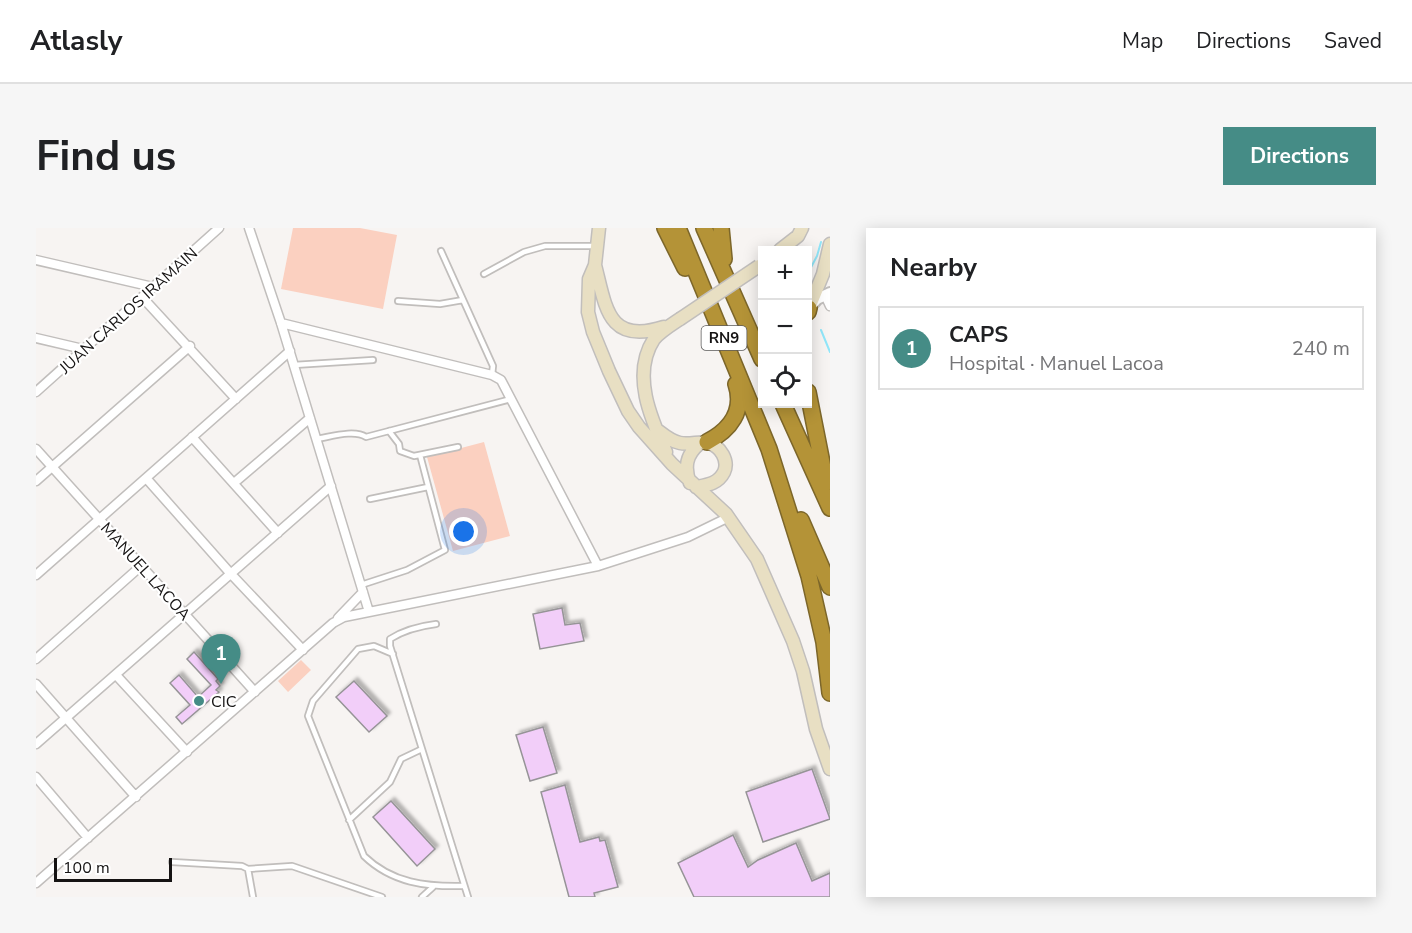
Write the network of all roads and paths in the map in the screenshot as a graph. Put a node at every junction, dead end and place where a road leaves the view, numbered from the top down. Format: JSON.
{"nodes":[{"id":1,"x":219,"y":228,"type":"edge"},
{"id":2,"x":249,"y":228,"type":"edge"},
{"id":3,"x":599,"y":228,"type":"edge"},
{"id":4,"x":665,"y":228,"type":"edge"},
{"id":5,"x":678,"y":228,"type":"edge"},
{"id":6,"x":704,"y":228,"type":"edge"},
{"id":7,"x":721,"y":228,"type":"edge"},
{"id":8,"x":801,"y":228,"type":"edge"},
{"id":9,"x":830,"y":244,"type":"edge"},
{"id":10,"x":598,"y":246,"type":"junction"},
{"id":11,"x":785,"y":246,"type":"edge"},
{"id":12,"x":441,"y":251,"type":"dead end"},
{"id":13,"x":36,"y":260,"type":"edge"},
{"id":14,"x":595,"y":265,"type":"junction"},
{"id":15,"x":758,"y":265,"type":"edge"},
{"id":16,"x":484,"y":274,"type":"dead end"},
{"id":17,"x":827,"y":286,"type":"edge"},
{"id":18,"x":153,"y":287,"type":"junction"},
{"id":19,"x":733,"y":291,"type":"junction"},
{"id":20,"x":142,"y":297,"type":"junction"},
{"id":21,"x":463,"y":300,"type":"junction"},
{"id":22,"x":398,"y":301,"type":"dead end"},
{"id":23,"x":812,"y":305,"type":"edge"},
{"id":24,"x":812,"y":305,"type":"edge"},
{"id":25,"x":830,"y":306,"type":"edge"},
{"id":26,"x":716,"y":321,"type":"junction"},
{"id":27,"x":281,"y":323,"type":"junction"},
{"id":28,"x":668,"y":327,"type":"junction"},
{"id":29,"x":36,"y":338,"type":"edge"},
{"id":30,"x":190,"y":346,"type":"junction"},
{"id":31,"x":83,"y":350,"type":"junction"},
{"id":32,"x":290,"y":351,"type":"junction"},
{"id":33,"x":760,"y":354,"type":"edge"},
{"id":34,"x":731,"y":355,"type":"junction"},
{"id":35,"x":373,"y":360,"type":"dead end"},
{"id":36,"x":294,"y":365,"type":"junction"},
{"id":37,"x":492,"y":375,"type":"junction"},
{"id":38,"x":36,"y":392,"type":"edge"},
{"id":39,"x":236,"y":399,"type":"junction"},
{"id":40,"x":512,"y":399,"type":"junction"},
{"id":41,"x":785,"y":408,"type":"edge"},
{"id":42,"x":810,"y":408,"type":"edge"},
{"id":43,"x":310,"y":418,"type":"junction"},
{"id":44,"x":655,"y":427,"type":"junction"},
{"id":45,"x":388,"y":431,"type":"junction"},
{"id":46,"x":192,"y":437,"type":"junction"},
{"id":47,"x":316,"y":439,"type":"junction"},
{"id":48,"x":703,"y":443,"type":"junction"},
{"id":49,"x":458,"y":447,"type":"dead end"},
{"id":50,"x":36,"y":449,"type":"edge"},
{"id":51,"x":770,"y":449,"type":"junction"},
{"id":52,"x":420,"y":455,"type":"junction"},
{"id":53,"x":672,"y":464,"type":"junction"},
{"id":54,"x":52,"y":467,"type":"junction"},
{"id":55,"x":146,"y":478,"type":"junction"},
{"id":56,"x":36,"y":481,"type":"edge"},
{"id":57,"x":234,"y":483,"type":"junction"},
{"id":58,"x":693,"y":485,"type":"junction"},
{"id":59,"x":331,"y":486,"type":"junction"},
{"id":60,"x":428,"y":487,"type":"junction"},
{"id":61,"x":830,"y":498,"type":"edge"},
{"id":62,"x":370,"y":499,"type":"dead end"},
{"id":63,"x":830,"y":508,"type":"edge"},
{"id":64,"x":729,"y":518,"type":"junction"},
{"id":65,"x":99,"y":519,"type":"junction"},
{"id":66,"x":278,"y":532,"type":"junction"},
{"id":67,"x":141,"y":566,"type":"junction"},
{"id":68,"x":598,"y":566,"type":"junction"},
{"id":69,"x":231,"y":574,"type":"junction"},
{"id":70,"x":36,"y":576,"type":"edge"},
{"id":71,"x":830,"y":587,"type":"edge"},
{"id":72,"x":362,"y":588,"type":"junction"},
{"id":73,"x":369,"y":612,"type":"junction"},
{"id":74,"x":185,"y":614,"type":"junction"},
{"id":75,"x":333,"y":623,"type":"junction"},
{"id":76,"x":436,"y":624,"type":"dead end"},
{"id":77,"x":303,"y":650,"type":"junction"},
{"id":78,"x":393,"y":654,"type":"junction"},
{"id":79,"x":36,"y":659,"type":"edge"},
{"id":80,"x":116,"y":675,"type":"junction"},
{"id":81,"x":36,"y":684,"type":"edge"},
{"id":82,"x":255,"y":692,"type":"junction"},
{"id":83,"x":830,"y":693,"type":"edge"},
{"id":84,"x":67,"y":718,"type":"junction"},
{"id":85,"x":36,"y":744,"type":"edge"},
{"id":86,"x":422,"y":748,"type":"junction"},
{"id":87,"x":187,"y":752,"type":"junction"},
{"id":88,"x":830,"y":769,"type":"edge"},
{"id":89,"x":36,"y":777,"type":"edge"},
{"id":90,"x":136,"y":797,"type":"junction"},
{"id":91,"x":349,"y":820,"type":"junction"},
{"id":92,"x":88,"y":838,"type":"junction"},
{"id":93,"x":172,"y":862,"type":"dead end"},
{"id":94,"x":248,"y":869,"type":"junction"},
{"id":95,"x":36,"y":883,"type":"edge"},
{"id":96,"x":433,"y":886,"type":"junction"},
{"id":97,"x":464,"y":886,"type":"junction"},
{"id":98,"x":253,"y":897,"type":"edge"},
{"id":99,"x":382,"y":897,"type":"edge"},
{"id":100,"x":422,"y":897,"type":"edge"},
{"id":101,"x":468,"y":897,"type":"edge"}],
"edges":[{"from":1,"to":18,"type":"street","name":"JUAN CARLOS IRAMAIN"},
{"from":2,"to":27,"type":"street"},
{"from":3,"to":10,"type":"main road"},
{"from":4,"to":26,"type":"highway"},
{"from":5,"to":26,"type":"highway","number":"RN9"},
{"from":6,"to":19,"type":"highway","number":"RN9"},
{"from":7,"to":19,"type":"highway"},
{"from":8,"to":11,"type":"main road"},
{"from":9,"to":17,"type":"main road"},
{"from":10,"to":14,"type":"main road"},
{"from":10,"to":16,"type":"lane"},
{"from":12,"to":21,"type":"lane"},
{"from":13,"to":18,"type":"street"},
{"from":14,"to":28,"type":"main road"},
{"from":14,"to":53,"type":"main road"},
{"from":15,"to":28,"type":"main road","bridge":true},
{"from":17,"to":23,"type":"main road"},
{"from":17,"to":24,"type":"street"},
{"from":17,"to":25,"type":"street"},
{"from":18,"to":20,"type":"street","name":"JUAN CARLOS IRAMAIN"},
{"from":19,"to":33,"type":"highway","number":"RN9"},
{"from":20,"to":30,"type":"street"},
{"from":20,"to":31,"type":"street","name":"JUAN CARLOS IRAMAIN"},
{"from":21,"to":22,"type":"lane"},
{"from":21,"to":37,"type":"lane"},
{"from":26,"to":34,"type":"highway","number":"RN9"},
{"from":27,"to":32,"type":"street"},
{"from":27,"to":37,"type":"street"},
{"from":28,"to":44,"type":"main road"},
{"from":29,"to":31,"type":"street"},
{"from":30,"to":39,"type":"street"},
{"from":30,"to":54,"type":"street"},
{"from":31,"to":38,"type":"street","name":"JUAN CARLOS IRAMAIN"},
{"from":32,"to":36,"type":"street"},
{"from":32,"to":39,"type":"street"},
{"from":34,"to":48,"type":"highway"},
{"from":34,"to":51,"type":"highway","number":"RN9"},
{"from":35,"to":36,"type":"lane"},
{"from":36,"to":43,"type":"street"},
{"from":37,"to":40,"type":"street"},
{"from":39,"to":46,"type":"street"},
{"from":40,"to":45,"type":"lane"},
{"from":40,"to":68,"type":"street"},
{"from":41,"to":63,"type":"highway"},
{"from":42,"to":61,"type":"highway"},
{"from":43,"to":47,"type":"street"},
{"from":43,"to":57,"type":"street"},
{"from":44,"to":48,"type":"main road"},
{"from":44,"to":53,"type":"main road"},
{"from":45,"to":47,"type":"lane"},
{"from":45,"to":52,"type":"lane"},
{"from":46,"to":55,"type":"street"},
{"from":46,"to":57,"type":"street"},
{"from":47,"to":59,"type":"street"},
{"from":48,"to":58,"type":"main road"},
{"from":48,"to":58,"type":"main road"},
{"from":49,"to":52,"type":"lane"},
{"from":50,"to":54,"type":"street","name":"MANUEL LACOA"},
{"from":51,"to":71,"type":"highway"},
{"from":51,"to":83,"type":"highway","number":"RN9"},
{"from":52,"to":60,"type":"lane"},
{"from":53,"to":58,"type":"main road"},
{"from":54,"to":56,"type":"street"},
{"from":54,"to":65,"type":"street","name":"MANUEL LACOA"},
{"from":55,"to":65,"type":"street"},
{"from":55,"to":69,"type":"street"},
{"from":57,"to":66,"type":"street"},
{"from":58,"to":64,"type":"main road"},
{"from":59,"to":66,"type":"street"},
{"from":59,"to":72,"type":"street"},
{"from":60,"to":62,"type":"lane"},
{"from":60,"to":72,"type":"lane"},
{"from":64,"to":68,"type":"street"},
{"from":64,"to":88,"type":"main road"},
{"from":65,"to":67,"type":"street","name":"MANUEL LACOA"},
{"from":65,"to":70,"type":"street"},
{"from":66,"to":69,"type":"street"},
{"from":67,"to":74,"type":"street","name":"MANUEL LACOA"},
{"from":67,"to":79,"type":"street"},
{"from":68,"to":73,"type":"street"},
{"from":69,"to":74,"type":"street"},
{"from":69,"to":77,"type":"street"},
{"from":72,"to":73,"type":"street"},
{"from":72,"to":75,"type":"street"},
{"from":73,"to":75,"type":"street"},
{"from":74,"to":80,"type":"street"},
{"from":74,"to":82,"type":"street","name":"MANUEL LACOA"},
{"from":75,"to":77,"type":"street"},
{"from":76,"to":78,"type":"lane"},
{"from":77,"to":82,"type":"street"},
{"from":78,"to":86,"type":"lane"},
{"from":78,"to":91,"type":"lane"},
{"from":80,"to":84,"type":"street"},
{"from":80,"to":87,"type":"street"},
{"from":81,"to":84,"type":"street"},
{"from":82,"to":87,"type":"street"},
{"from":84,"to":85,"type":"street"},
{"from":84,"to":90,"type":"street"},
{"from":86,"to":91,"type":"lane"},
{"from":86,"to":97,"type":"lane"},
{"from":87,"to":90,"type":"street"},
{"from":89,"to":92,"type":"street"},
{"from":90,"to":92,"type":"street"},
{"from":91,"to":96,"type":"lane"},
{"from":92,"to":95,"type":"street"},
{"from":93,"to":94,"type":"lane"},
{"from":94,"to":98,"type":"lane"},
{"from":94,"to":99,"type":"lane"},
{"from":96,"to":97,"type":"lane"},
{"from":96,"to":100,"type":"lane"},
{"from":97,"to":101,"type":"lane"}]}
